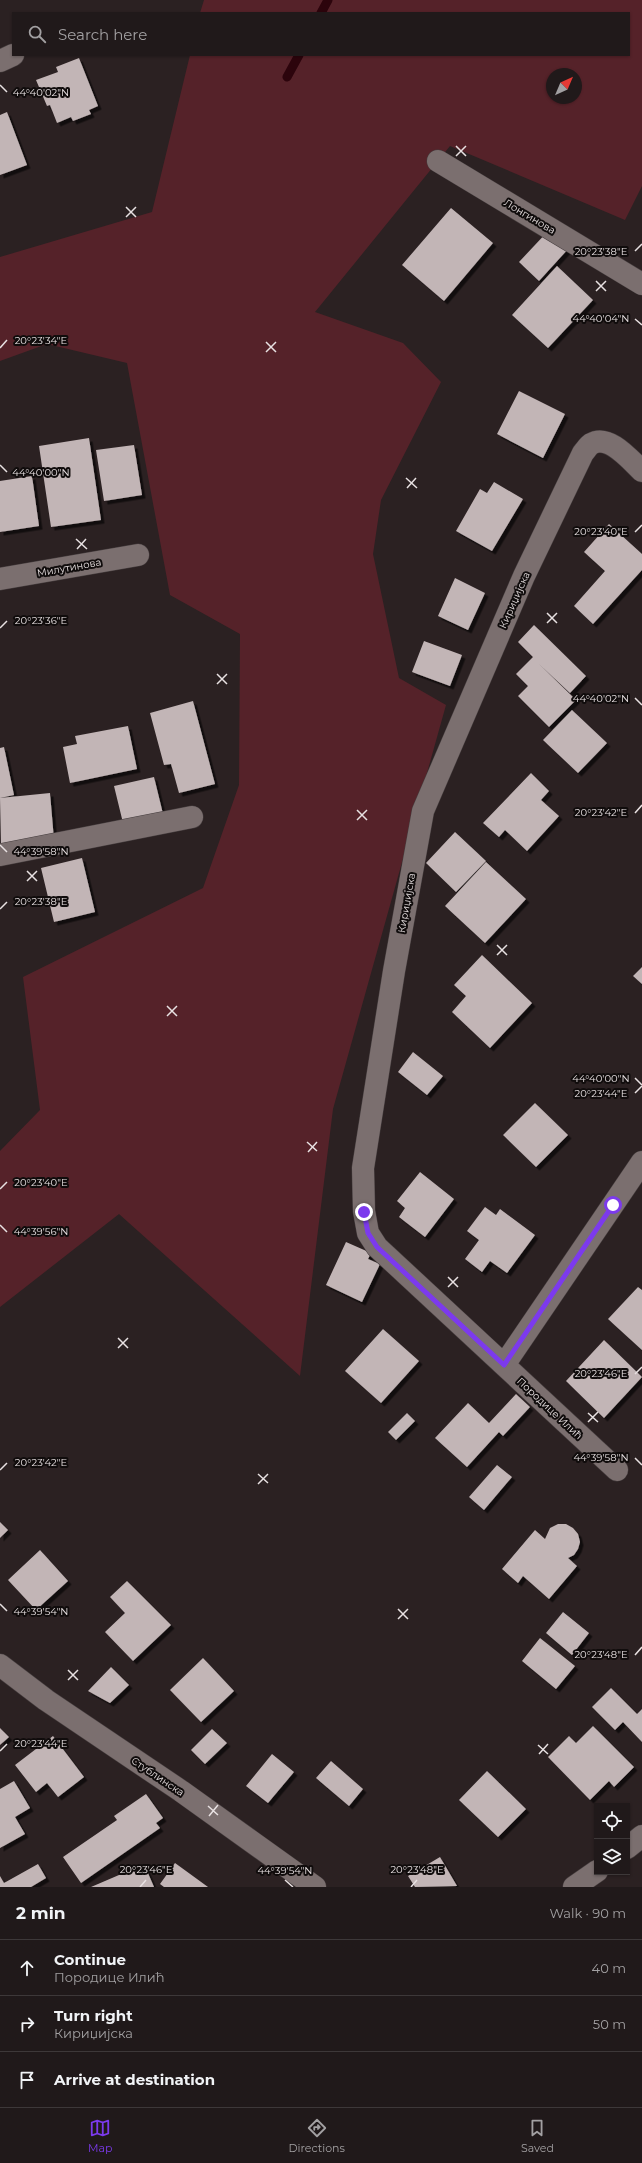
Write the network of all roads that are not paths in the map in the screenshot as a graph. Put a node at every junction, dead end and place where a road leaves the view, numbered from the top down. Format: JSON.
{"nodes":[{"id":1,"x":12,"y":55,"type":"edge"},
{"id":2,"x":0,"y":61,"type":"edge"},
{"id":3,"x":438,"y":161,"type":"dead end"},
{"id":4,"x":642,"y":284,"type":"edge"},
{"id":5,"x":642,"y":471,"type":"edge"},
{"id":6,"x":138,"y":555,"type":"dead end"},
{"id":7,"x":0,"y":578,"type":"edge"},
{"id":8,"x":192,"y":817,"type":"dead end"},
{"id":9,"x":0,"y":855,"type":"edge"},
{"id":10,"x":642,"y":1162,"type":"edge"},
{"id":11,"x":504,"y":1365,"type":"junction"},
{"id":12,"x":617,"y":1470,"type":"dead end"},
{"id":13,"x":0,"y":1665,"type":"edge"},
{"id":14,"x":642,"y":1836,"type":"edge"},
{"id":15,"x":630,"y":1846,"type":"edge"},
{"id":16,"x":598,"y":1878,"type":"edge"},
{"id":17,"x":315,"y":1887,"type":"edge"},
{"id":18,"x":574,"y":1887,"type":"edge"}],
"edges":[{"from":1,"to":2,"type":"street"},
{"from":3,"to":4,"type":"street","name":"Лонгинова"},
{"from":5,"to":11,"type":"street","name":"Кириџијска"},
{"from":6,"to":7,"type":"street","name":"Милутинова"},
{"from":8,"to":9,"type":"street"},
{"from":10,"to":11,"type":"street"},
{"from":11,"to":12,"type":"street","name":"Породице Илић"},
{"from":13,"to":17,"type":"street","name":"Стублинска"},
{"from":14,"to":15,"type":"street"},
{"from":16,"to":18,"type":"street"}]}
